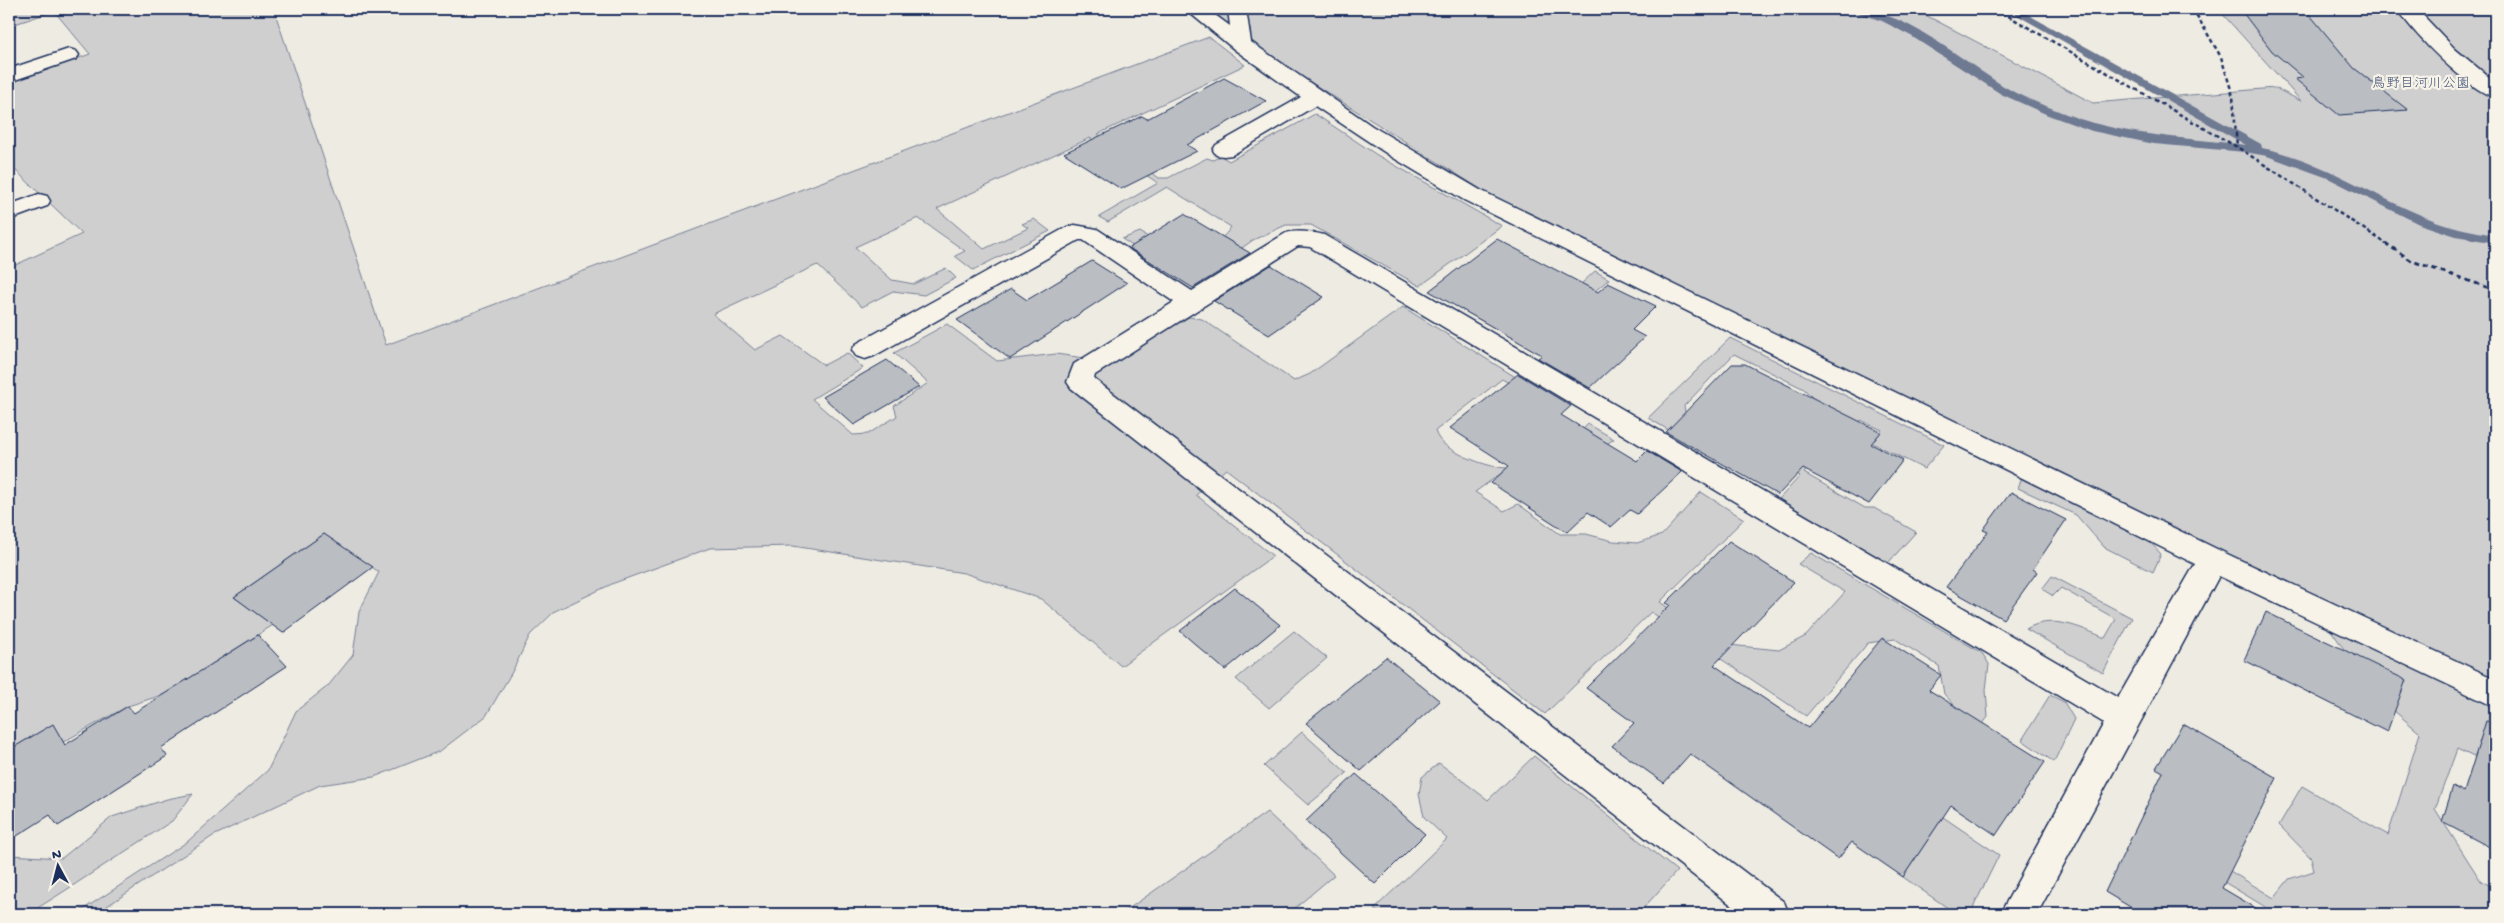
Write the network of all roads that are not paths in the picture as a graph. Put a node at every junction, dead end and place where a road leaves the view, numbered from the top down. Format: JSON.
{"nodes":[{"id":1,"x":1195,"y":9,"type":"edge"},
{"id":2,"x":1237,"y":9,"type":"edge"},
{"id":3,"x":2407,"y":9,"type":"edge"},
{"id":4,"x":1242,"y":46,"type":"junction"},
{"id":5,"x":69,"y":55,"type":"dead end"},
{"id":6,"x":9,"y":76,"type":"edge"},
{"id":7,"x":2495,"y":91,"type":"edge"},
{"id":8,"x":1314,"y":98,"type":"junction"},
{"id":9,"x":1224,"y":150,"type":"dead end"},
{"id":10,"x":39,"y":201,"type":"dead end"},
{"id":11,"x":9,"y":214,"type":"edge"},
{"id":12,"x":1191,"y":302,"type":"junction"},
{"id":13,"x":864,"y":350,"type":"dead end"},
{"id":14,"x":2213,"y":560,"type":"junction"},
{"id":15,"x":2495,"y":694,"type":"edge"},
{"id":16,"x":2124,"y":718,"type":"junction"},
{"id":17,"x":1772,"y":914,"type":"edge"},
{"id":18,"x":2018,"y":914,"type":"edge"}],
"edges":[{"from":1,"to":4,"type":"street"},
{"from":2,"to":4,"type":"street"},
{"from":3,"to":7,"type":"street"},
{"from":4,"to":8,"type":"street"},
{"from":5,"to":6,"type":"street"},
{"from":8,"to":9,"type":"street"},
{"from":8,"to":14,"type":"street"},
{"from":10,"to":11,"type":"street"},
{"from":12,"to":13,"type":"street"},
{"from":12,"to":16,"type":"street"},
{"from":12,"to":17,"type":"street"},
{"from":14,"to":15,"type":"street"},
{"from":14,"to":16,"type":"street"},
{"from":16,"to":18,"type":"street"}]}
